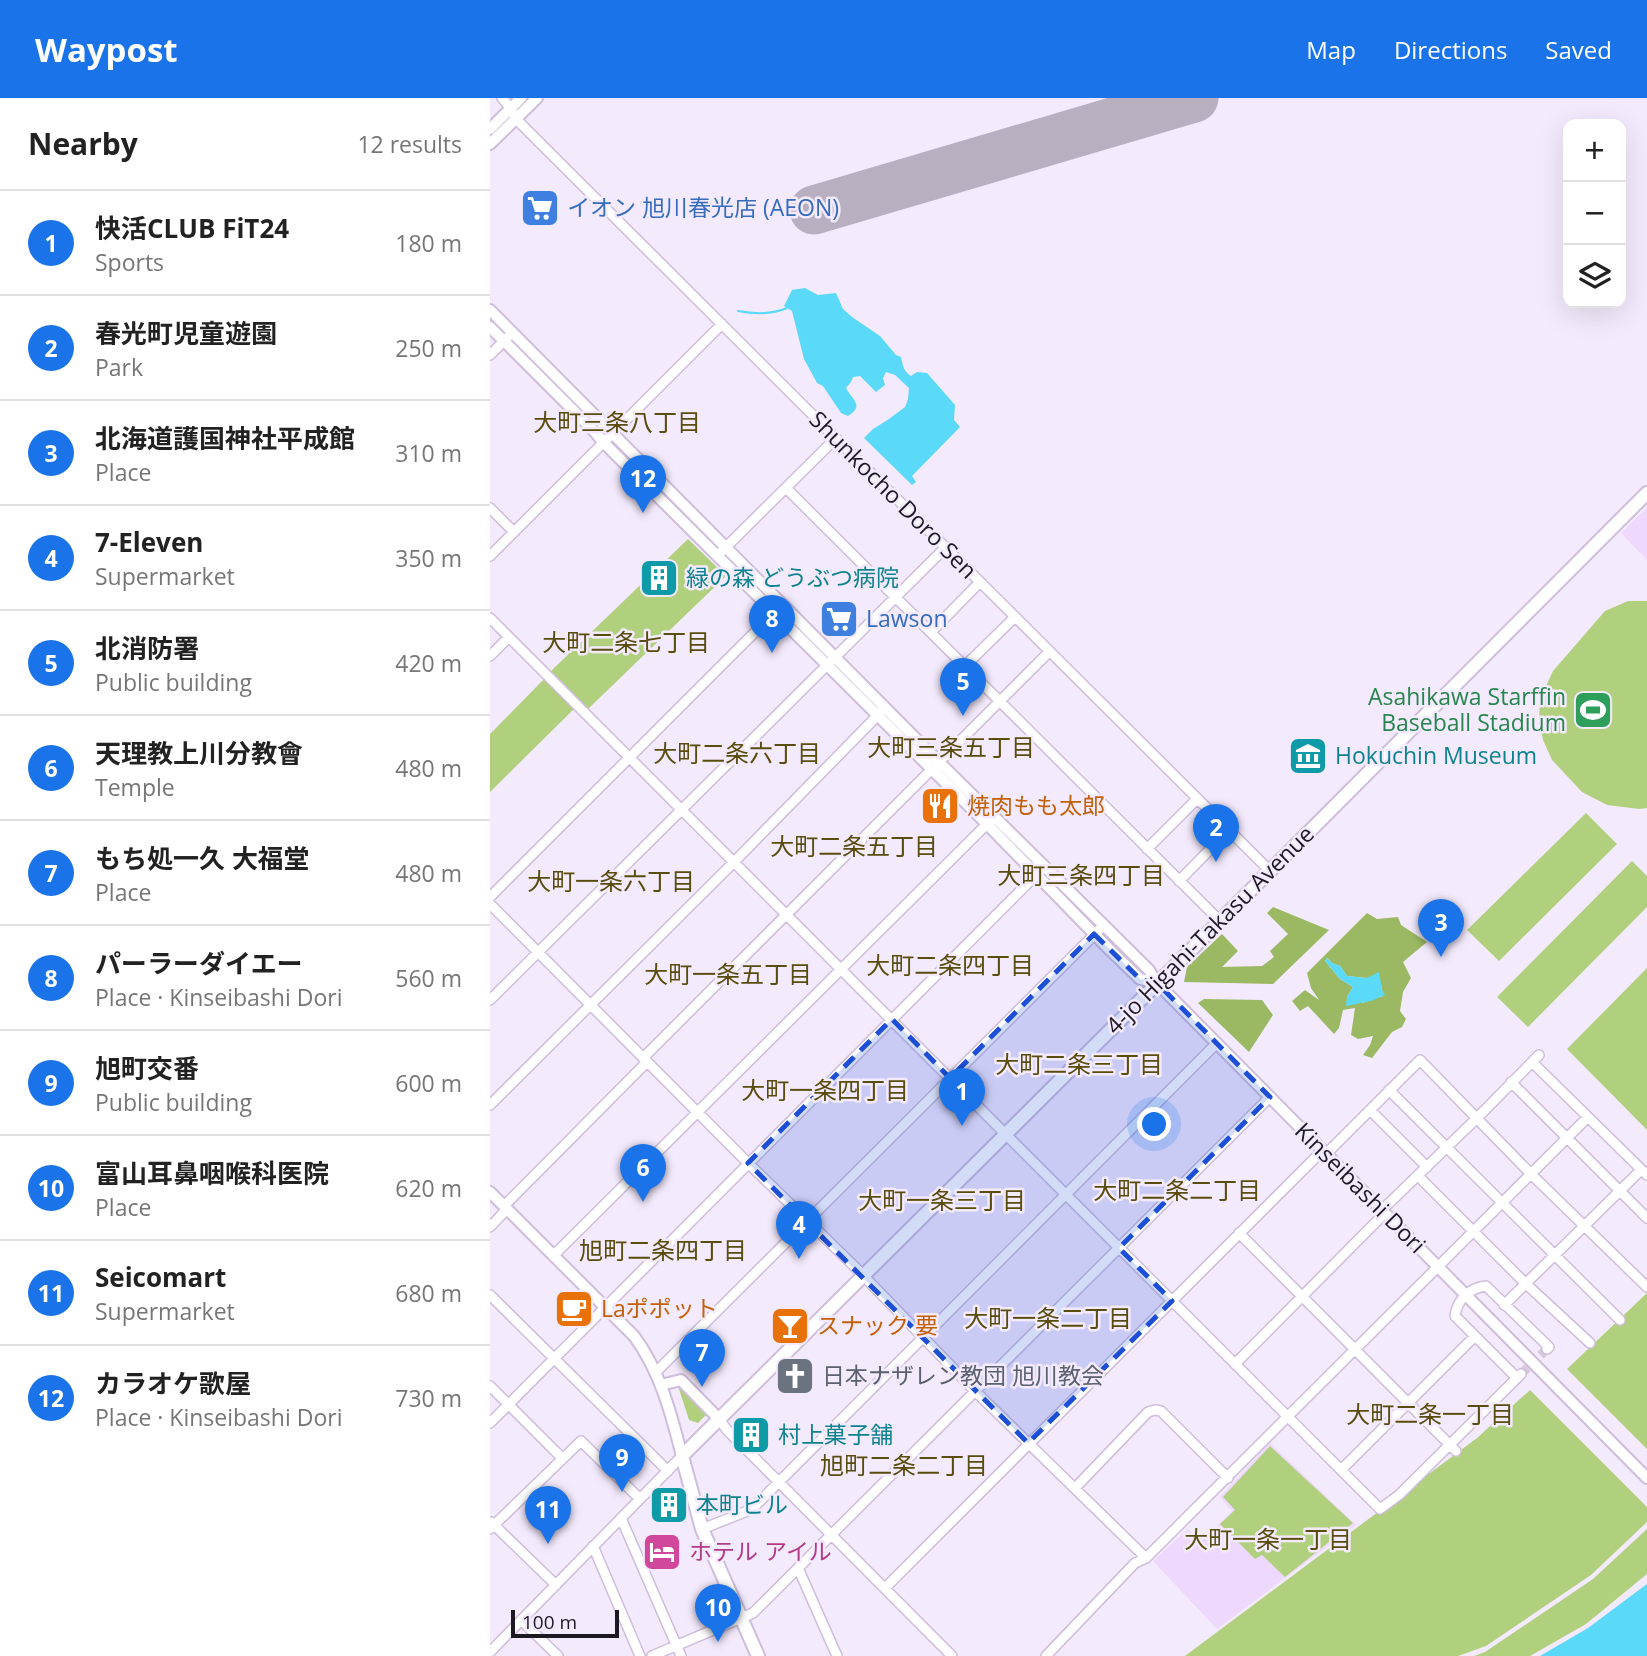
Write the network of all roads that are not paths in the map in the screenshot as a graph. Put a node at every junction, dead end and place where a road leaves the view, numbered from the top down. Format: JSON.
{"nodes":[{"id":1,"x":502,"y":98,"type":"edge"},
{"id":2,"x":521,"y":98,"type":"edge"},
{"id":3,"x":537,"y":98,"type":"edge"},
{"id":4,"x":511,"y":107,"type":"junction"},
{"id":5,"x":516,"y":119,"type":"junction"},
{"id":6,"x":490,"y":129,"type":"edge"},
{"id":7,"x":490,"y":144,"type":"edge"},
{"id":8,"x":490,"y":310,"type":"edge"},
{"id":9,"x":722,"y":324,"type":"junction"},
{"id":10,"x":490,"y":327,"type":"edge"},
{"id":11,"x":508,"y":337,"type":"junction"},
{"id":12,"x":490,"y":355,"type":"edge"},
{"id":13,"x":836,"y":438,"type":"junction"},
{"id":14,"x":608,"y":439,"type":"junction"},
{"id":15,"x":786,"y":488,"type":"junction"},
{"id":16,"x":1647,"y":494,"type":"edge"},
{"id":17,"x":490,"y":508,"type":"edge"},
{"id":18,"x":514,"y":532,"type":"junction"},
{"id":19,"x":946,"y":547,"type":"junction"},
{"id":20,"x":722,"y":552,"type":"junction"},
{"id":21,"x":490,"y":556,"type":"edge"},
{"id":22,"x":980,"y":582,"type":"junction"},
{"id":23,"x":895,"y":597,"type":"junction"},
{"id":24,"x":779,"y":608,"type":"junction"},
{"id":25,"x":1015,"y":617,"type":"junction"},
{"id":26,"x":490,"y":618,"type":"edge"},
{"id":27,"x":931,"y":632,"type":"junction"},
{"id":28,"x":509,"y":637,"type":"junction"},
{"id":29,"x":1049,"y":652,"type":"junction"},
{"id":30,"x":490,"y":656,"type":"edge"},
{"id":31,"x":830,"y":661,"type":"junction"},
{"id":32,"x":965,"y":666,"type":"junction"},
{"id":33,"x":1000,"y":701,"type":"junction"},
{"id":34,"x":881,"y":712,"type":"junction"},
{"id":35,"x":630,"y":759,"type":"junction"},
{"id":36,"x":936,"y":766,"type":"junction"},
{"id":37,"x":1198,"y":799,"type":"junction"},
{"id":38,"x":681,"y":811,"type":"junction"},
{"id":39,"x":991,"y":820,"type":"junction"},
{"id":40,"x":1229,"y":830,"type":"junction"},
{"id":41,"x":1147,"y":849,"type":"junction"},
{"id":42,"x":734,"y":862,"type":"junction"},
{"id":43,"x":1041,"y":871,"type":"junction"},
{"id":44,"x":1270,"y":871,"type":"junction"},
{"id":45,"x":1179,"y":881,"type":"junction"},
{"id":46,"x":490,"y":897,"type":"edge"},
{"id":47,"x":490,"y":904,"type":"edge"},
{"id":48,"x":786,"y":916,"type":"junction"},
{"id":49,"x":1220,"y":921,"type":"junction"},
{"id":50,"x":1104,"y":925,"type":"junction"},
{"id":51,"x":1094,"y":934,"type":"junction"},
{"id":52,"x":538,"y":952,"type":"junction"},
{"id":53,"x":841,"y":969,"type":"junction"},
{"id":54,"x":1157,"y":983,"type":"junction"},
{"id":55,"x":490,"y":1000,"type":"edge"},
{"id":56,"x":590,"y":1004,"type":"junction"},
{"id":57,"x":892,"y":1019,"type":"junction"},
{"id":58,"x":1217,"y":1043,"type":"junction"},
{"id":59,"x":645,"y":1060,"type":"junction"},
{"id":60,"x":950,"y":1078,"type":"junction"},
{"id":61,"x":1511,"y":1082,"type":"junction"},
{"id":62,"x":1389,"y":1090,"type":"junction"},
{"id":63,"x":1270,"y":1097,"type":"junction"},
{"id":64,"x":490,"y":1105,"type":"edge"},
{"id":65,"x":1370,"y":1110,"type":"junction"},
{"id":66,"x":698,"y":1112,"type":"junction"},
{"id":67,"x":1588,"y":1117,"type":"junction"},
{"id":68,"x":1477,"y":1118,"type":"junction"},
{"id":69,"x":1006,"y":1134,"type":"junction"},
{"id":70,"x":1566,"y":1138,"type":"junction"},
{"id":71,"x":1447,"y":1147,"type":"junction"},
{"id":72,"x":1324,"y":1152,"type":"junction"},
{"id":73,"x":748,"y":1163,"type":"junction"},
{"id":74,"x":1427,"y":1167,"type":"junction"},
{"id":75,"x":1644,"y":1173,"type":"edge"},
{"id":76,"x":1531,"y":1174,"type":"junction"},
{"id":77,"x":1418,"y":1176,"type":"junction"},
{"id":78,"x":1620,"y":1191,"type":"junction"},
{"id":79,"x":490,"y":1192,"type":"edge"},
{"id":80,"x":1066,"y":1194,"type":"junction"},
{"id":81,"x":1502,"y":1203,"type":"junction"},
{"id":82,"x":506,"y":1208,"type":"junction"},
{"id":83,"x":1384,"y":1212,"type":"junction"},
{"id":84,"x":1647,"y":1218,"type":"edge"},
{"id":85,"x":807,"y":1221,"type":"junction"},
{"id":86,"x":1585,"y":1226,"type":"junction"},
{"id":87,"x":490,"y":1227,"type":"edge"},
{"id":88,"x":1474,"y":1230,"type":"junction"},
{"id":89,"x":1239,"y":1233,"type":"junction"},
{"id":90,"x":1119,"y":1248,"type":"junction"},
{"id":91,"x":554,"y":1255,"type":"junction"},
{"id":92,"x":1556,"y":1256,"type":"junction"},
{"id":93,"x":1438,"y":1266,"type":"junction"},
{"id":94,"x":863,"y":1276,"type":"junction"},
{"id":95,"x":1526,"y":1284,"type":"junction"},
{"id":96,"x":1647,"y":1287,"type":"edge"},
{"id":97,"x":1465,"y":1294,"type":"junction"},
{"id":98,"x":490,"y":1295,"type":"edge"},
{"id":99,"x":1302,"y":1296,"type":"junction"},
{"id":100,"x":1172,"y":1301,"type":"junction"},
{"id":101,"x":1504,"y":1305,"type":"junction"},
{"id":102,"x":605,"y":1307,"type":"junction"},
{"id":103,"x":1620,"y":1320,"type":"dead end"},
{"id":104,"x":1475,"y":1336,"type":"junction"},
{"id":105,"x":923,"y":1337,"type":"junction"},
{"id":106,"x":1590,"y":1343,"type":"dead end"},
{"id":107,"x":1547,"y":1349,"type":"dead end"},
{"id":108,"x":1356,"y":1350,"type":"junction"},
{"id":109,"x":554,"y":1359,"type":"junction"},
{"id":110,"x":1235,"y":1364,"type":"junction"},
{"id":111,"x":656,"y":1371,"type":"junction"},
{"id":112,"x":661,"y":1385,"type":"junction"},
{"id":113,"x":490,"y":1386,"type":"edge"},
{"id":114,"x":975,"y":1391,"type":"junction"},
{"id":115,"x":1409,"y":1403,"type":"junction"},
{"id":116,"x":508,"y":1405,"type":"junction"},
{"id":117,"x":1288,"y":1416,"type":"junction"},
{"id":118,"x":719,"y":1419,"type":"junction"},
{"id":119,"x":490,"y":1423,"type":"edge"},
{"id":120,"x":1028,"y":1443,"type":"junction"},
{"id":121,"x":1453,"y":1447,"type":"junction"},
{"id":122,"x":682,"y":1456,"type":"junction"},
{"id":123,"x":562,"y":1458,"type":"junction"},
{"id":124,"x":1341,"y":1470,"type":"junction"},
{"id":125,"x":668,"y":1471,"type":"junction"},
{"id":126,"x":1228,"y":1478,"type":"junction"},
{"id":127,"x":1647,"y":1478,"type":"edge"},
{"id":128,"x":779,"y":1482,"type":"junction"},
{"id":129,"x":1075,"y":1488,"type":"junction"},
{"id":130,"x":640,"y":1499,"type":"junction"},
{"id":131,"x":621,"y":1518,"type":"junction"},
{"id":132,"x":491,"y":1525,"type":"edge"},
{"id":133,"x":702,"y":1529,"type":"junction"},
{"id":134,"x":832,"y":1535,"type":"junction"},
{"id":135,"x":593,"y":1546,"type":"junction"},
{"id":136,"x":1146,"y":1558,"type":"junction"},
{"id":137,"x":799,"y":1568,"type":"junction"},
{"id":138,"x":556,"y":1585,"type":"junction"},
{"id":139,"x":885,"y":1588,"type":"junction"},
{"id":140,"x":741,"y":1618,"type":"junction"},
{"id":141,"x":521,"y":1620,"type":"junction"},
{"id":142,"x":492,"y":1646,"type":"edge"},
{"id":143,"x":677,"y":1646,"type":"junction"},
{"id":144,"x":948,"y":1655,"type":"edge"},
{"id":145,"x":558,"y":1656,"type":"edge"},
{"id":146,"x":640,"y":1656,"type":"edge"},
{"id":147,"x":652,"y":1656,"type":"edge"},
{"id":148,"x":681,"y":1656,"type":"edge"},
{"id":149,"x":758,"y":1656,"type":"edge"},
{"id":150,"x":837,"y":1656,"type":"edge"},
{"id":151,"x":1046,"y":1656,"type":"edge"}],
"edges":[{"from":1,"to":4,"type":"street"},
{"from":2,"to":4,"type":"main road"},
{"from":3,"to":5,"type":"main road"},
{"from":4,"to":5,"type":"street"},
{"from":4,"to":6,"type":"main road"},
{"from":5,"to":7,"type":"main road"},
{"from":5,"to":9,"type":"street","name":"Shunkocho Doro Sen"},
{"from":8,"to":11,"type":"main road","name":"Kinseibashi Dori"},
{"from":9,"to":13,"type":"street","name":"Shunkocho Doro Sen"},
{"from":9,"to":14,"type":"street"},
{"from":10,"to":11,"type":"main road","name":"Kinseibashi Dori"},
{"from":11,"to":12,"type":"street"},
{"from":11,"to":14,"type":"main road","name":"Kinseibashi Dori"},
{"from":13,"to":15,"type":"street"},
{"from":13,"to":19,"type":"street","name":"Shunkocho Doro Sen"},
{"from":14,"to":18,"type":"street"},
{"from":14,"to":20,"type":"main road","name":"Kinseibashi Dori"},
{"from":15,"to":20,"type":"street"},
{"from":15,"to":23,"type":"street"},
{"from":16,"to":44,"type":"highway","name":"4-jo Higahi-Takasu Avenue"},
{"from":17,"to":18,"type":"street"},
{"from":18,"to":21,"type":"street"},
{"from":19,"to":22,"type":"street","name":"Shunkocho Doro Sen"},
{"from":19,"to":23,"type":"street"},
{"from":20,"to":24,"type":"main road","name":"Kinseibashi Dori"},
{"from":22,"to":25,"type":"street","name":"Shunkocho Doro Sen"},
{"from":22,"to":27,"type":"street"},
{"from":23,"to":27,"type":"street"},
{"from":23,"to":31,"type":"street"},
{"from":24,"to":31,"type":"main road","name":"Kinseibashi Dori"},
{"from":24,"to":35,"type":"street"},
{"from":25,"to":29,"type":"street","name":"Shunkocho Doro Sen"},
{"from":25,"to":32,"type":"street"},
{"from":26,"to":28,"type":"street"},
{"from":27,"to":32,"type":"street"},
{"from":28,"to":30,"type":"street"},
{"from":28,"to":35,"type":"street"},
{"from":29,"to":33,"type":"street"},
{"from":29,"to":37,"type":"street","name":"Shunkocho Doro Sen"},
{"from":31,"to":34,"type":"main road","name":"Kinseibashi Dori"},
{"from":31,"to":38,"type":"street"},
{"from":32,"to":33,"type":"street"},
{"from":33,"to":36,"type":"street"},
{"from":33,"to":41,"type":"street"},
{"from":34,"to":36,"type":"main road","name":"Kinseibashi Dori"},
{"from":34,"to":42,"type":"street"},
{"from":35,"to":38,"type":"street"},
{"from":35,"to":46,"type":"street"},
{"from":36,"to":39,"type":"main road","name":"Kinseibashi Dori"},
{"from":36,"to":48,"type":"street"},
{"from":37,"to":40,"type":"street","name":"Shunkocho Doro Sen"},
{"from":37,"to":41,"type":"street"},
{"from":38,"to":42,"type":"street"},
{"from":38,"to":52,"type":"street"},
{"from":39,"to":43,"type":"main road","name":"Kinseibashi Dori"},
{"from":39,"to":53,"type":"street"},
{"from":40,"to":44,"type":"street","name":"Shunkocho Doro Sen"},
{"from":40,"to":45,"type":"street"},
{"from":41,"to":45,"type":"street"},
{"from":42,"to":48,"type":"street"},
{"from":42,"to":56,"type":"street"},
{"from":43,"to":50,"type":"main road","name":"Kinseibashi Dori"},
{"from":43,"to":51,"type":"main road","name":"Kinseibashi Dori"},
{"from":43,"to":57,"type":"street"},
{"from":44,"to":49,"type":"highway","name":"4-jo Higahi-Takasu Avenue"},
{"from":45,"to":49,"type":"street"},
{"from":47,"to":52,"type":"street"},
{"from":48,"to":53,"type":"street"},
{"from":48,"to":59,"type":"street"},
{"from":49,"to":54,"type":"highway","name":"4-jo Higahi-Takasu Avenue"},
{"from":50,"to":51,"type":"street"},
{"from":50,"to":54,"type":"main road","name":"Kinseibashi Dori"},
{"from":51,"to":54,"type":"main road","name":"Kinseibashi Dori"},
{"from":51,"to":60,"type":"street"},
{"from":52,"to":55,"type":"street"},
{"from":52,"to":56,"type":"street"},
{"from":53,"to":57,"type":"street"},
{"from":53,"to":66,"type":"street"},
{"from":54,"to":58,"type":"main road","name":"Kinseibashi Dori"},
{"from":54,"to":69,"type":"highway","name":"4-jo Higahi-Takasu Avenue"},
{"from":56,"to":59,"type":"street"},
{"from":56,"to":64,"type":"street"},
{"from":57,"to":60,"type":"street"},
{"from":57,"to":73,"type":"street"},
{"from":58,"to":63,"type":"main road","name":"Kinseibashi Dori"},
{"from":58,"to":80,"type":"street"},
{"from":59,"to":66,"type":"street"},
{"from":59,"to":82,"type":"street"},
{"from":60,"to":69,"type":"street"},
{"from":60,"to":85,"type":"street"},
{"from":61,"to":67,"type":"street"},
{"from":61,"to":68,"type":"street"},
{"from":61,"to":70,"type":"street"},
{"from":62,"to":65,"type":"street"},
{"from":62,"to":68,"type":"street"},
{"from":62,"to":71,"type":"street"},
{"from":63,"to":72,"type":"main road","name":"Kinseibashi Dori"},
{"from":63,"to":90,"type":"street"},
{"from":65,"to":72,"type":"street"},
{"from":65,"to":74,"type":"street"},
{"from":66,"to":73,"type":"street"},
{"from":66,"to":91,"type":"street"},
{"from":67,"to":70,"type":"street"},
{"from":67,"to":75,"type":"street"},
{"from":68,"to":71,"type":"street"},
{"from":68,"to":76,"type":"street"},
{"from":69,"to":80,"type":"street"},
{"from":69,"to":94,"type":"highway","name":"4-jo Higahi-Takasu Avenue"},
{"from":70,"to":76,"type":"street"},
{"from":70,"to":78,"type":"street"},
{"from":71,"to":74,"type":"street"},
{"from":71,"to":81,"type":"street"},
{"from":72,"to":83,"type":"main road","name":"Kinseibashi Dori"},
{"from":72,"to":89,"type":"street"},
{"from":73,"to":85,"type":"street"},
{"from":73,"to":102,"type":"street"},
{"from":74,"to":77,"type":"street"},
{"from":75,"to":78,"type":"street"},
{"from":76,"to":81,"type":"street"},
{"from":76,"to":86,"type":"street"},
{"from":77,"to":83,"type":"street"},
{"from":77,"to":88,"type":"street"},
{"from":78,"to":84,"type":"street"},
{"from":78,"to":86,"type":"street"},
{"from":79,"to":82,"type":"main road"},
{"from":80,"to":90,"type":"street"},
{"from":80,"to":105,"type":"street"},
{"from":81,"to":88,"type":"street"},
{"from":81,"to":92,"type":"street"},
{"from":82,"to":87,"type":"street"},
{"from":82,"to":91,"type":"main road"},
{"from":83,"to":93,"type":"main road","name":"Kinseibashi Dori"},
{"from":83,"to":99,"type":"street"},
{"from":85,"to":94,"type":"street"},
{"from":85,"to":111,"type":"street"},
{"from":86,"to":92,"type":"street"},
{"from":86,"to":96,"type":"street"},
{"from":88,"to":93,"type":"street"},
{"from":88,"to":95,"type":"street"},
{"from":89,"to":99,"type":"street"},
{"from":89,"to":100,"type":"street"},
{"from":90,"to":100,"type":"street"},
{"from":90,"to":114,"type":"street"},
{"from":91,"to":102,"type":"main road"},
{"from":92,"to":95,"type":"street"},
{"from":92,"to":103,"type":"street"},
{"from":93,"to":97,"type":"main road","name":"Kinseibashi Dori"},
{"from":93,"to":108,"type":"street"},
{"from":94,"to":105,"type":"street"},
{"from":94,"to":118,"type":"highway","name":"4-jo Higahi-Takasu Avenue"},
{"from":95,"to":101,"type":"street"},
{"from":95,"to":106,"type":"street"},
{"from":97,"to":101,"type":"street"},
{"from":97,"to":104,"type":"street"},
{"from":97,"to":127,"type":"main road","name":"Kinseibashi Dori"},
{"from":98,"to":109,"type":"street"},
{"from":99,"to":108,"type":"street"},
{"from":99,"to":110,"type":"street"},
{"from":100,"to":110,"type":"street"},
{"from":100,"to":120,"type":"street"},
{"from":101,"to":107,"type":"street"},
{"from":102,"to":109,"type":"street"},
{"from":102,"to":111,"type":"main road"},
{"from":104,"to":115,"type":"street"},
{"from":104,"to":121,"type":"street"},
{"from":105,"to":114,"type":"street"},
{"from":105,"to":128,"type":"street"},
{"from":108,"to":115,"type":"street"},
{"from":108,"to":117,"type":"street"},
{"from":109,"to":116,"type":"street"},
{"from":109,"to":125,"type":"street"},
{"from":110,"to":117,"type":"street"},
{"from":111,"to":112,"type":"main road"},
{"from":112,"to":118,"type":"main road"},
{"from":112,"to":122,"type":"main road"},
{"from":113,"to":116,"type":"street"},
{"from":114,"to":120,"type":"street"},
{"from":114,"to":134,"type":"street"},
{"from":115,"to":121,"type":"street"},
{"from":115,"to":124,"type":"street"},
{"from":116,"to":119,"type":"street"},
{"from":116,"to":123,"type":"street"},
{"from":117,"to":124,"type":"street"},
{"from":117,"to":126,"type":"street"},
{"from":118,"to":122,"type":"highway","name":"4-jo Higahi-Takasu Avenue"},
{"from":118,"to":128,"type":"street"},
{"from":120,"to":129,"type":"street"},
{"from":120,"to":139,"type":"street"},
{"from":121,"to":124,"type":"street"},
{"from":122,"to":125,"type":"street"},
{"from":122,"to":133,"type":"highway"},
{"from":123,"to":130,"type":"street"},
{"from":123,"to":132,"type":"street"},
{"from":125,"to":130,"type":"street"},
{"from":126,"to":129,"type":"street"},
{"from":126,"to":136,"type":"street"},
{"from":128,"to":133,"type":"street"},
{"from":128,"to":134,"type":"street"},
{"from":129,"to":136,"type":"street"},
{"from":130,"to":131,"type":"street"},
{"from":131,"to":135,"type":"street"},
{"from":131,"to":143,"type":"street"},
{"from":132,"to":138,"type":"street"},
{"from":133,"to":140,"type":"highway"},
{"from":134,"to":137,"type":"street"},
{"from":134,"to":139,"type":"street"},
{"from":135,"to":138,"type":"street"},
{"from":135,"to":146,"type":"street"},
{"from":136,"to":151,"type":"street"},
{"from":137,"to":140,"type":"street"},
{"from":137,"to":150,"type":"street"},
{"from":138,"to":141,"type":"street"},
{"from":139,"to":144,"type":"street"},
{"from":140,"to":143,"type":"street"},
{"from":140,"to":149,"type":"highway"},
{"from":141,"to":142,"type":"street"},
{"from":141,"to":145,"type":"street"},
{"from":143,"to":147,"type":"street"},
{"from":143,"to":148,"type":"street"}]}
